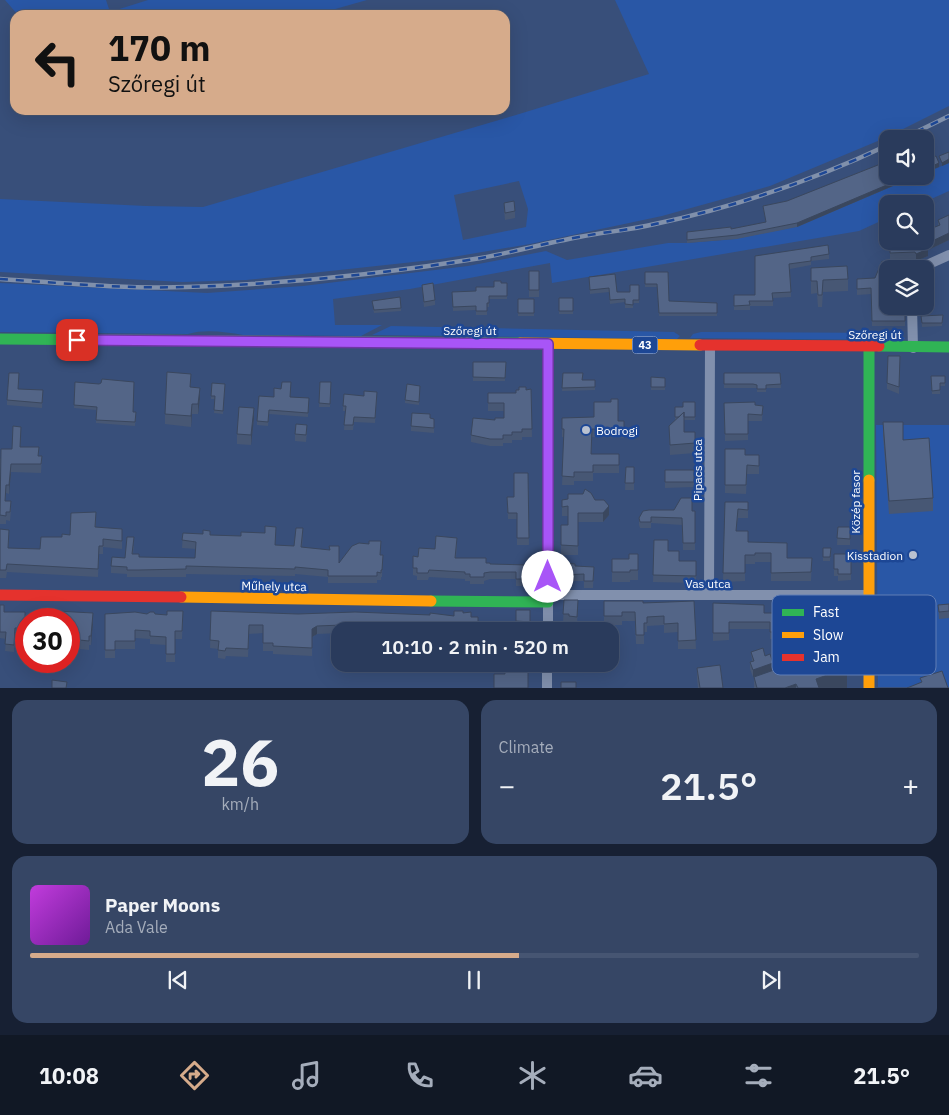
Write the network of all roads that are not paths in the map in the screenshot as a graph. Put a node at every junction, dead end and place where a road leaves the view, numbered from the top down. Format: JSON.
{"nodes":[{"id":1,"x":949,"y":255,"type":"edge"},
{"id":2,"x":934,"y":262,"type":"edge"},
{"id":3,"x":912,"y":315,"type":"edge"},
{"id":4,"x":0,"y":338,"type":"edge"},
{"id":5,"x":548,"y":344,"type":"junction"},
{"id":6,"x":710,"y":346,"type":"junction"},
{"id":7,"x":869,"y":348,"type":"junction"},
{"id":8,"x":913,"y":348,"type":"junction"},
{"id":9,"x":946,"y":348,"type":"edge"},
{"id":10,"x":0,"y":595,"type":"edge"},
{"id":11,"x":709,"y":595,"type":"junction"},
{"id":12,"x":868,"y":595,"type":"joint"},
{"id":13,"x":548,"y":598,"type":"junction"},
{"id":14,"x":548,"y":622,"type":"edge"},
{"id":15,"x":547,"y":672,"type":"edge"},
{"id":16,"x":869,"y":675,"type":"edge"},
{"id":17,"x":547,"y":688,"type":"edge"},
{"id":18,"x":869,"y":688,"type":"edge"}],
"edges":[{"from":1,"to":2,"type":"street"},
{"from":3,"to":8,"type":"street"},
{"from":4,"to":5,"type":"main road","name":"Szőregi út","number":"43"},
{"from":5,"to":6,"type":"main road","name":"Szőregi út","number":"43"},
{"from":5,"to":13,"type":"street"},
{"from":6,"to":7,"type":"main road","name":"Szőregi út","number":"43"},
{"from":6,"to":11,"type":"street","name":"Pipacs utca"},
{"from":7,"to":8,"type":"main road","name":"Szőregi út","number":"43"},
{"from":7,"to":12,"type":"main road","name":"Közép fasor"},
{"from":8,"to":9,"type":"main road","name":"Szőregi út","number":"43"},
{"from":10,"to":13,"type":"main road","name":"Műhely utca"},
{"from":11,"to":12,"type":"street","name":"Vas utca"},
{"from":11,"to":13,"type":"street","name":"Vas utca"},
{"from":13,"to":14,"type":"street"},
{"from":15,"to":17,"type":"street"},
{"from":16,"to":18,"type":"main road","name":"Közép fasor"}]}
